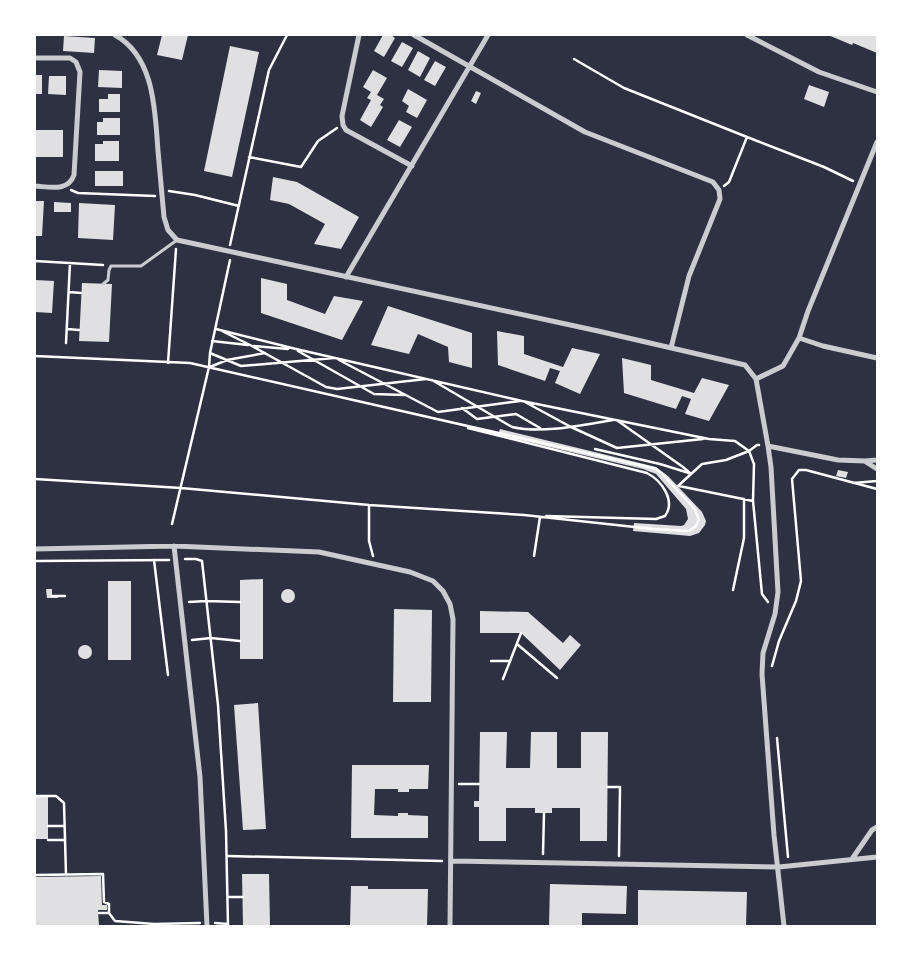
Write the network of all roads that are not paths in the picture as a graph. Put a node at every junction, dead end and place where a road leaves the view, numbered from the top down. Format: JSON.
{"nodes":[{"id":1,"x":117,"y":35,"type":"edge"},
{"id":2,"x":359,"y":35,"type":"edge"},
{"id":3,"x":414,"y":35,"type":"edge"},
{"id":4,"x":488,"y":35,"type":"edge"},
{"id":5,"x":747,"y":35,"type":"edge"},
{"id":6,"x":35,"y":58,"type":"edge"},
{"id":7,"x":470,"y":66,"type":"junction"},
{"id":8,"x":877,"y":92,"type":"edge"},
{"id":9,"x":877,"y":142,"type":"edge"},
{"id":10,"x":412,"y":166,"type":"junction"},
{"id":11,"x":35,"y":186,"type":"edge"},
{"id":12,"x":177,"y":240,"type":"junction"},
{"id":13,"x":346,"y":277,"type":"junction"},
{"id":14,"x":103,"y":284,"type":"dead end"},
{"id":15,"x":799,"y":338,"type":"junction"},
{"id":16,"x":671,"y":348,"type":"junction"},
{"id":17,"x":877,"y":358,"type":"edge"},
{"id":18,"x":756,"y":379,"type":"junction"},
{"id":19,"x":768,"y":446,"type":"junction"},
{"id":20,"x":877,"y":460,"type":"edge"},
{"id":21,"x":865,"y":461,"type":"junction"},
{"id":22,"x":877,"y":469,"type":"edge"},
{"id":23,"x":174,"y":546,"type":"junction"},
{"id":24,"x":35,"y":549,"type":"edge"},
{"id":25,"x":877,"y":827,"type":"edge"},
{"id":26,"x":877,"y":857,"type":"edge"},
{"id":27,"x":852,"y":859,"type":"junction"},
{"id":28,"x":451,"y":861,"type":"junction"},
{"id":29,"x":779,"y":867,"type":"junction"},
{"id":30,"x":207,"y":925,"type":"edge"},
{"id":31,"x":450,"y":926,"type":"edge"},
{"id":32,"x":784,"y":926,"type":"edge"}],
"edges":[{"from":1,"to":12,"type":"street"},
{"from":2,"to":10,"type":"street"},
{"from":3,"to":7,"type":"street"},
{"from":4,"to":7,"type":"street"},
{"from":5,"to":8,"type":"street"},
{"from":6,"to":11,"type":"street"},
{"from":7,"to":10,"type":"street"},
{"from":7,"to":16,"type":"street"},
{"from":9,"to":15,"type":"street"},
{"from":10,"to":13,"type":"street"},
{"from":12,"to":13,"type":"street"},
{"from":12,"to":14,"type":"lane"},
{"from":13,"to":16,"type":"street"},
{"from":15,"to":17,"type":"street"},
{"from":15,"to":18,"type":"street"},
{"from":16,"to":18,"type":"street"},
{"from":18,"to":19,"type":"street"},
{"from":19,"to":21,"type":"street"},
{"from":19,"to":29,"type":"street"},
{"from":20,"to":21,"type":"street"},
{"from":21,"to":22,"type":"street"},
{"from":23,"to":24,"type":"street"},
{"from":23,"to":28,"type":"street"},
{"from":23,"to":30,"type":"street"},
{"from":25,"to":27,"type":"street"},
{"from":26,"to":27,"type":"street"},
{"from":27,"to":29,"type":"street"},
{"from":28,"to":29,"type":"street"},
{"from":28,"to":31,"type":"street"},
{"from":29,"to":32,"type":"street"}]}
